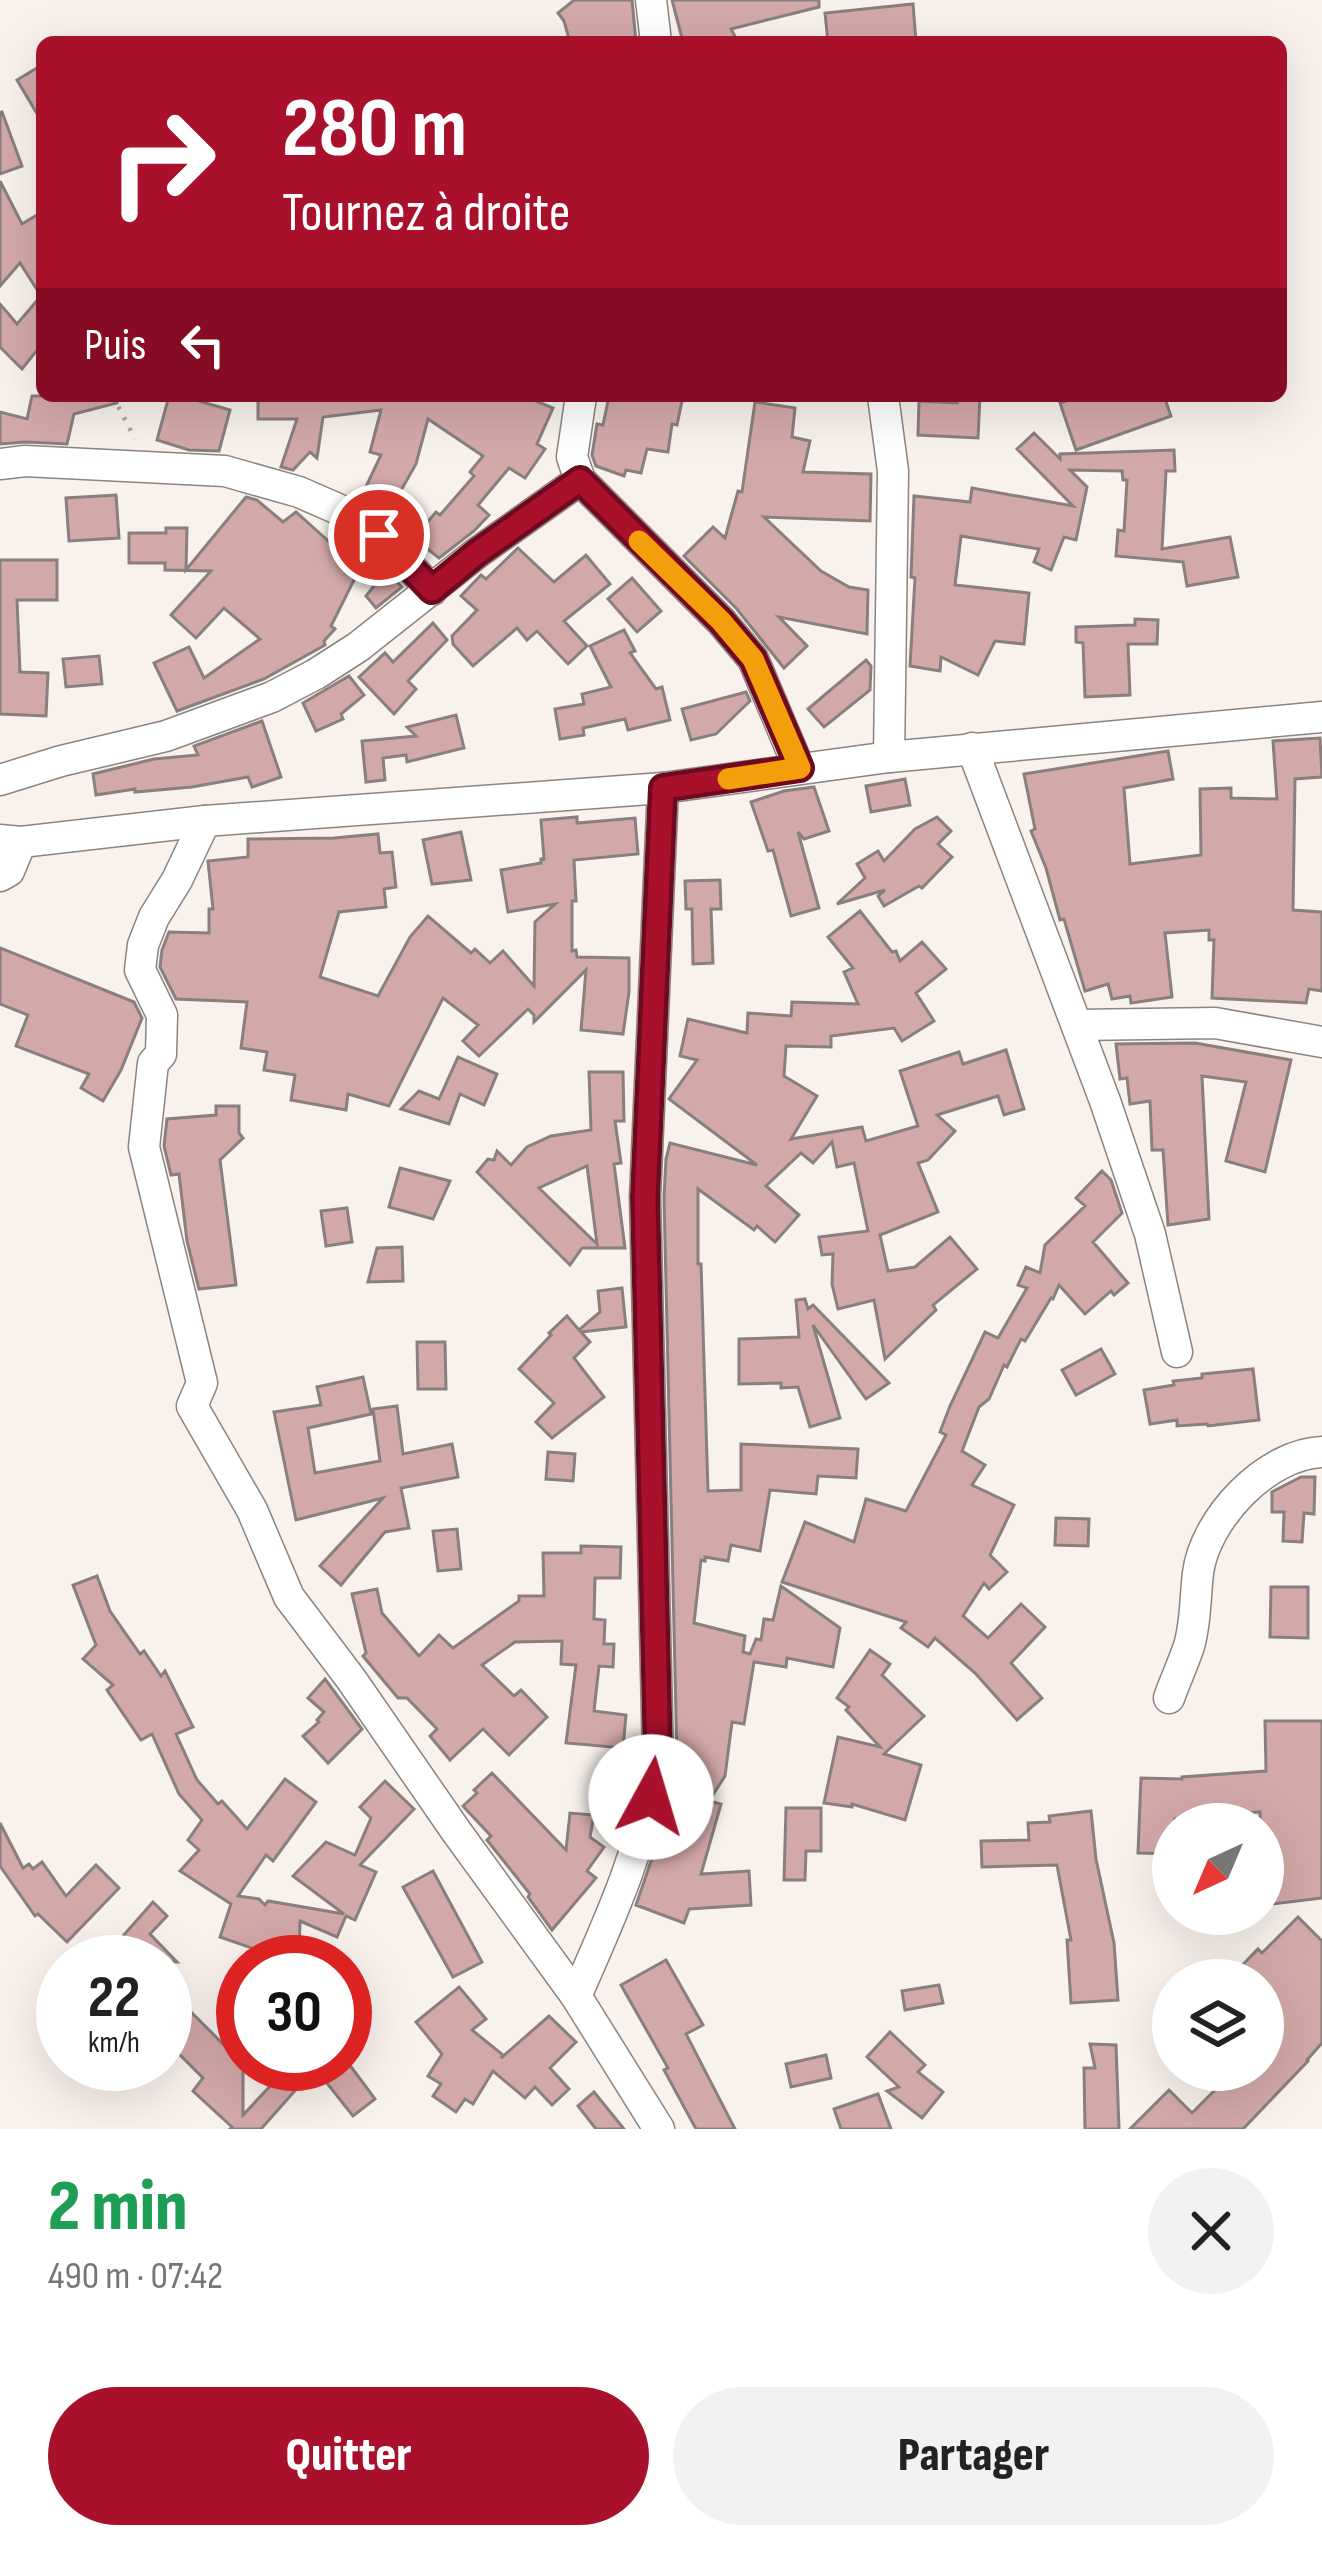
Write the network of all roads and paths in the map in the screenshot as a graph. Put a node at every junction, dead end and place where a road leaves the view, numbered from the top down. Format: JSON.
{"nodes":[{"id":1,"x":651,"y":0,"type":"edge"},
{"id":2,"x":655,"y":36,"type":"edge"},
{"id":3,"x":115,"y":402,"type":"edge"},
{"id":4,"x":580,"y":402,"type":"edge"},
{"id":5,"x":884,"y":402,"type":"edge"},
{"id":6,"x":0,"y":464,"type":"edge"},
{"id":7,"x":154,"y":465,"type":"junction"},
{"id":8,"x":580,"y":480,"type":"junction"},
{"id":9,"x":432,"y":590,"type":"junction"},
{"id":10,"x":1322,"y":717,"type":"edge"},
{"id":11,"x":972,"y":748,"type":"junction"},
{"id":12,"x":889,"y":757,"type":"junction"},
{"id":13,"x":800,"y":768,"type":"junction"},
{"id":14,"x":0,"y":780,"type":"edge"},
{"id":15,"x":663,"y":788,"type":"junction"},
{"id":16,"x":205,"y":821,"type":"junction"},
{"id":17,"x":10,"y":841,"type":"edge"},
{"id":18,"x":0,"y":876,"type":"edge"},
{"id":19,"x":1077,"y":1025,"type":"junction"},
{"id":20,"x":1322,"y":1042,"type":"edge"},
{"id":21,"x":1177,"y":1352,"type":"dead end"},
{"id":22,"x":1322,"y":1452,"type":"edge"},
{"id":23,"x":1169,"y":1698,"type":"dead end"},
{"id":24,"x":576,"y":1996,"type":"junction"},
{"id":25,"x":659,"y":2129,"type":"edge"}],
"edges":[{"from":1,"to":2,"type":"street"},
{"from":3,"to":7,"type":"path"},
{"from":4,"to":8,"type":"street"},
{"from":5,"to":12,"type":"street"},
{"from":6,"to":7,"type":"street"},
{"from":7,"to":9,"type":"street"},
{"from":8,"to":9,"type":"street"},
{"from":8,"to":13,"type":"street"},
{"from":9,"to":14,"type":"street"},
{"from":10,"to":11,"type":"street"},
{"from":11,"to":12,"type":"street"},
{"from":11,"to":19,"type":"street"},
{"from":12,"to":13,"type":"street"},
{"from":13,"to":15,"type":"street"},
{"from":15,"to":16,"type":"street"},
{"from":15,"to":24,"type":"street"},
{"from":16,"to":17,"type":"street"},
{"from":16,"to":24,"type":"street"},
{"from":17,"to":18,"type":"street"},
{"from":19,"to":20,"type":"street"},
{"from":19,"to":21,"type":"street"},
{"from":22,"to":23,"type":"street"},
{"from":24,"to":25,"type":"street"}]}
